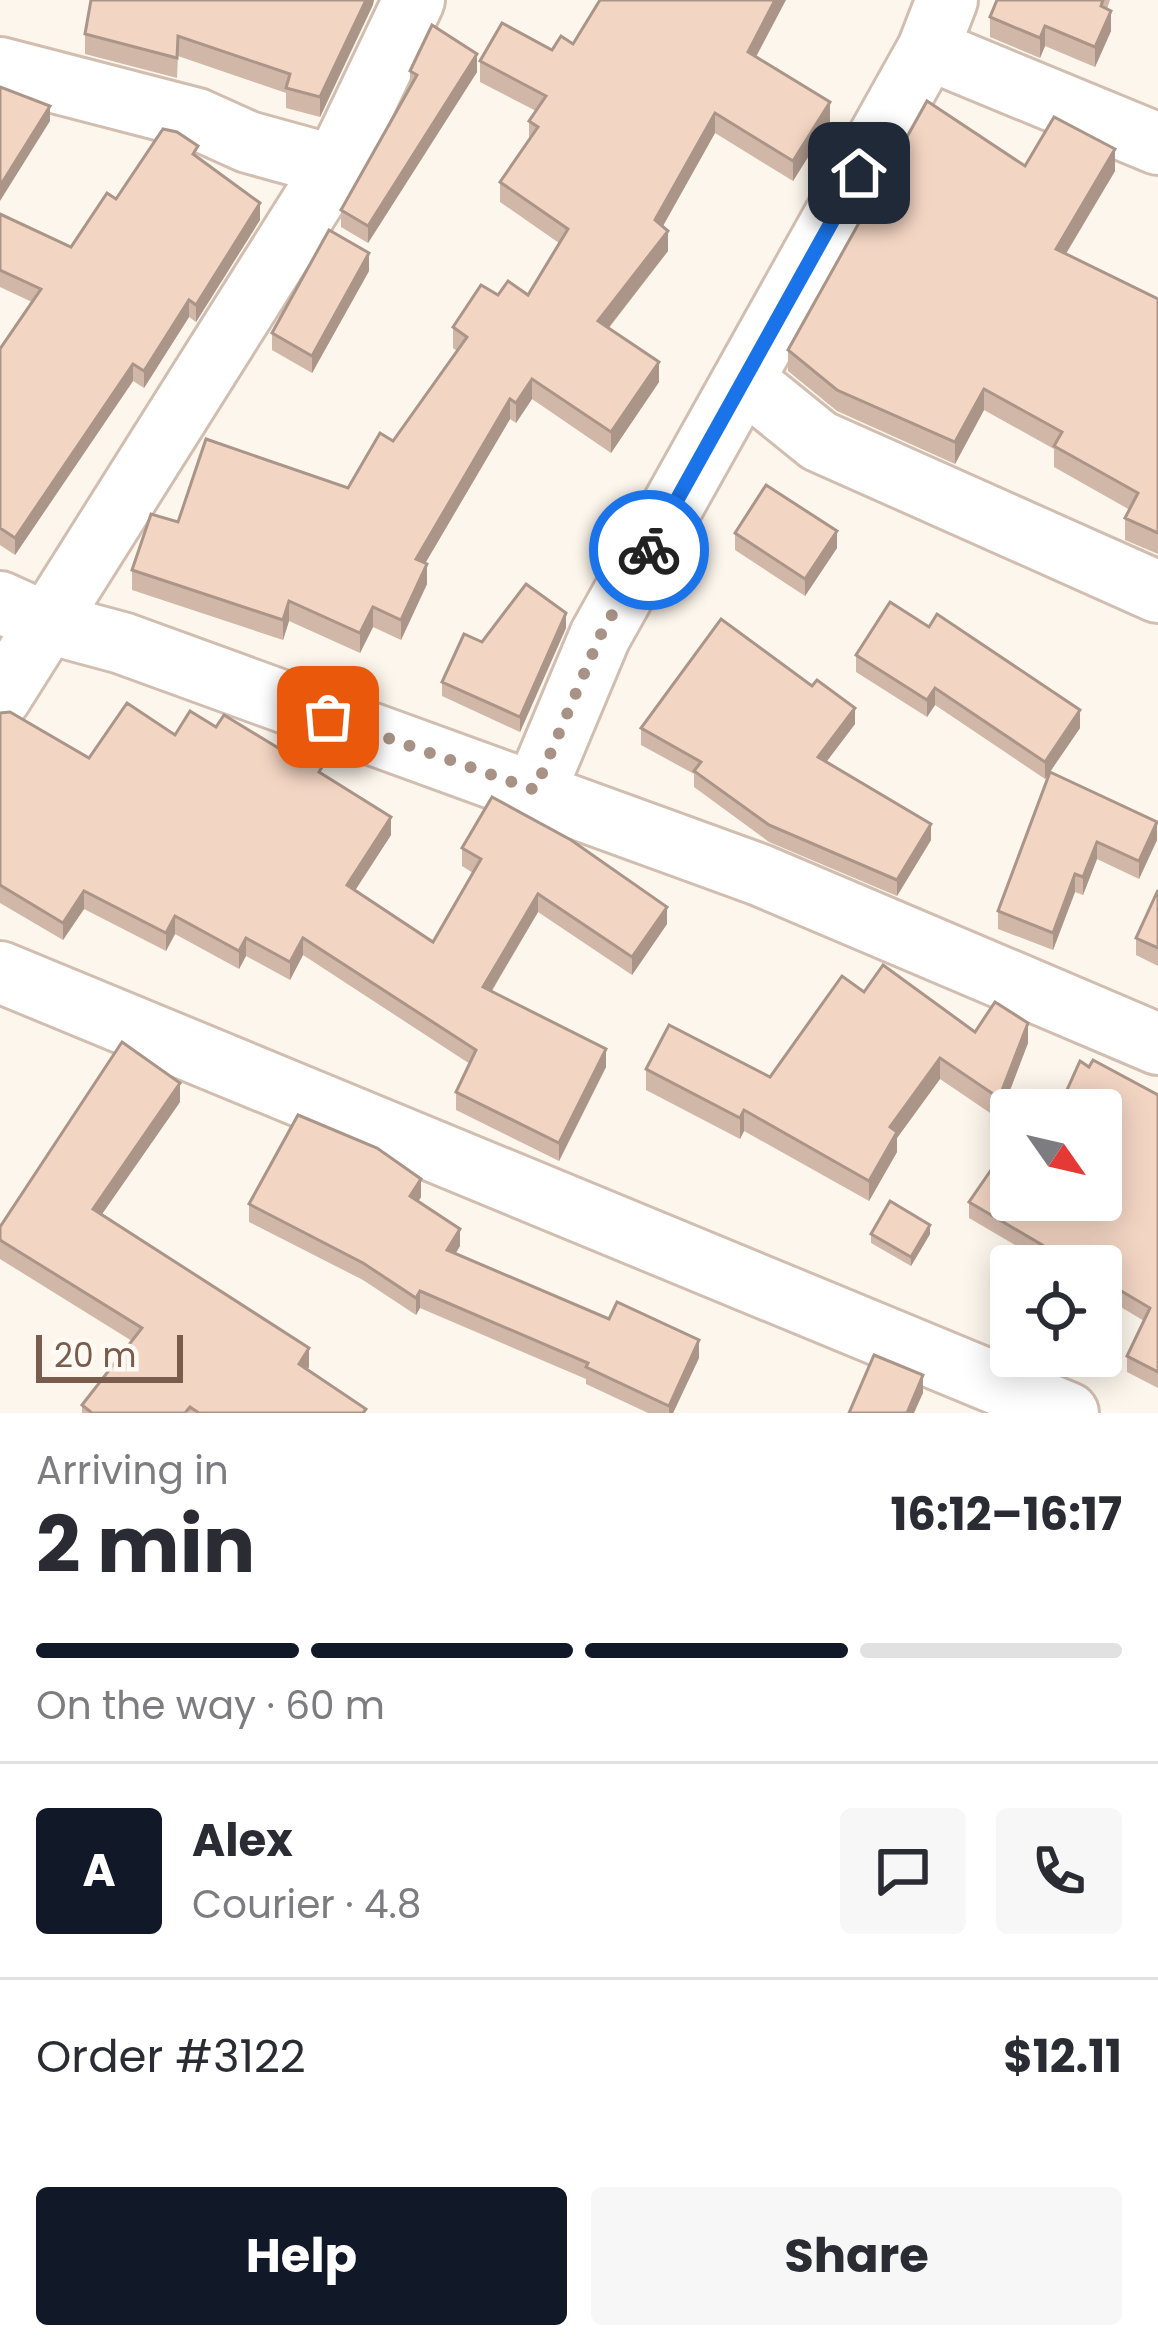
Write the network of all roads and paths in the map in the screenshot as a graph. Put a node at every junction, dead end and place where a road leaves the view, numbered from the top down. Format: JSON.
{"nodes":[{"id":1,"x":414,"y":0,"type":"edge"},
{"id":2,"x":937,"y":24,"type":"edge"},
{"id":3,"x":0,"y":68,"type":"edge"},
{"id":4,"x":1158,"y":144,"type":"edge"},
{"id":5,"x":334,"y":166,"type":"junction"},
{"id":6,"x":746,"y":381,"type":"junction"},
{"id":7,"x":1158,"y":592,"type":"edge"},
{"id":8,"x":22,"y":612,"type":"edge"},
{"id":9,"x":0,"y":698,"type":"edge"},
{"id":10,"x":535,"y":790,"type":"junction"},
{"id":11,"x":0,"y":972,"type":"edge"},
{"id":12,"x":1158,"y":1044,"type":"edge"},
{"id":13,"x":1068,"y":1413,"type":"edge"}],
"edges":[{"from":1,"to":5,"type":"street"},
{"from":2,"to":4,"type":"street"},
{"from":2,"to":6,"type":"street"},
{"from":3,"to":5,"type":"street"},
{"from":5,"to":8,"type":"street"},
{"from":6,"to":7,"type":"street"},
{"from":6,"to":10,"type":"street"},
{"from":8,"to":9,"type":"street"},
{"from":8,"to":10,"type":"street"},
{"from":10,"to":12,"type":"street"},
{"from":11,"to":13,"type":"street"}]}
